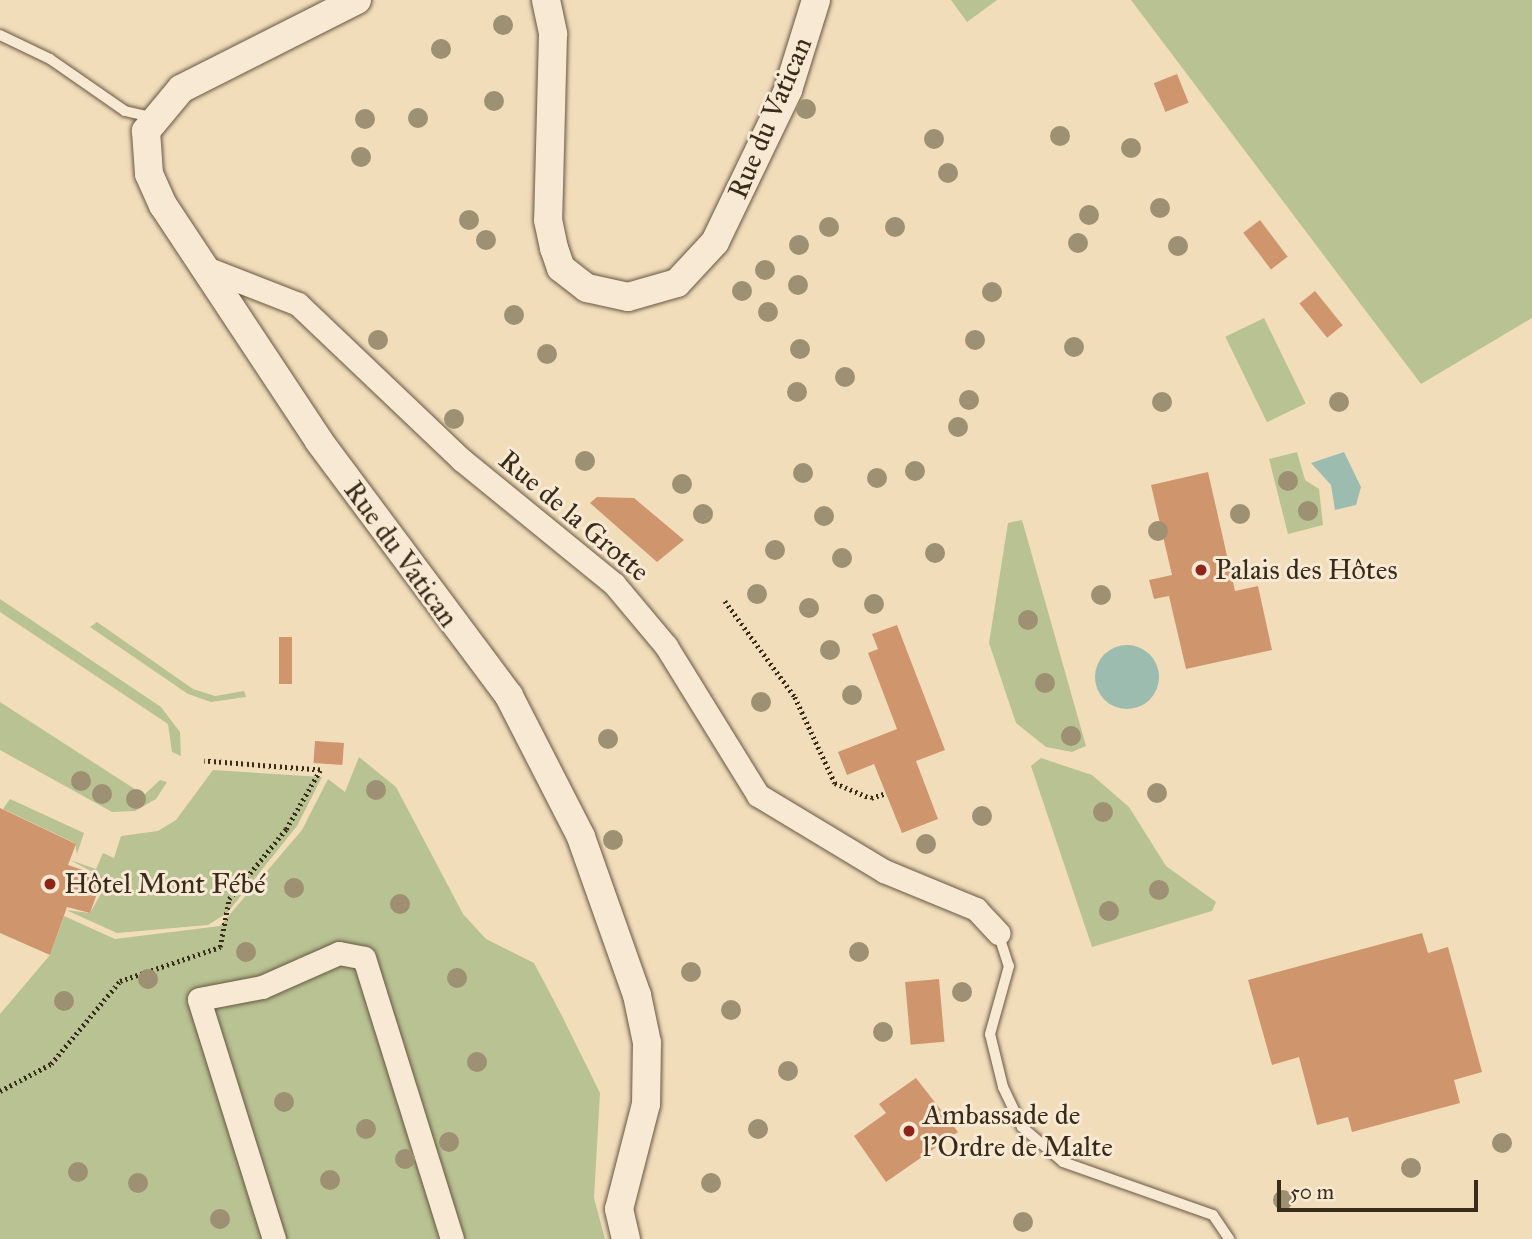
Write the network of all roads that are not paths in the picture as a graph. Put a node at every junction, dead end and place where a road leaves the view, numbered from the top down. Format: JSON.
{"nodes":[{"id":1,"x":357,"y":0,"type":"edge"},
{"id":2,"x":546,"y":0,"type":"edge"},
{"id":3,"x":816,"y":0,"type":"edge"},
{"id":4,"x":0,"y":35,"type":"edge"},
{"id":5,"x":152,"y":117,"type":"junction"},
{"id":6,"x":211,"y":270,"type":"junction"},
{"id":7,"x":998,"y":933,"type":"joint"},
{"id":8,"x":274,"y":1239,"type":"edge"},
{"id":9,"x":452,"y":1239,"type":"edge"},
{"id":10,"x":625,"y":1239,"type":"edge"},
{"id":11,"x":1229,"y":1239,"type":"edge"}],
"edges":[{"from":1,"to":5,"type":"street"},
{"from":2,"to":3,"type":"street","name":"Rue du Vatican"},
{"from":4,"to":5,"type":"lane"},
{"from":5,"to":6,"type":"street","name":"Rue du Vatican"},
{"from":6,"to":7,"type":"street","name":"Rue de la Grotte"},
{"from":6,"to":10,"type":"street","name":"Rue du Vatican"},
{"from":7,"to":11,"type":"lane"},
{"from":8,"to":9,"type":"street"}]}
